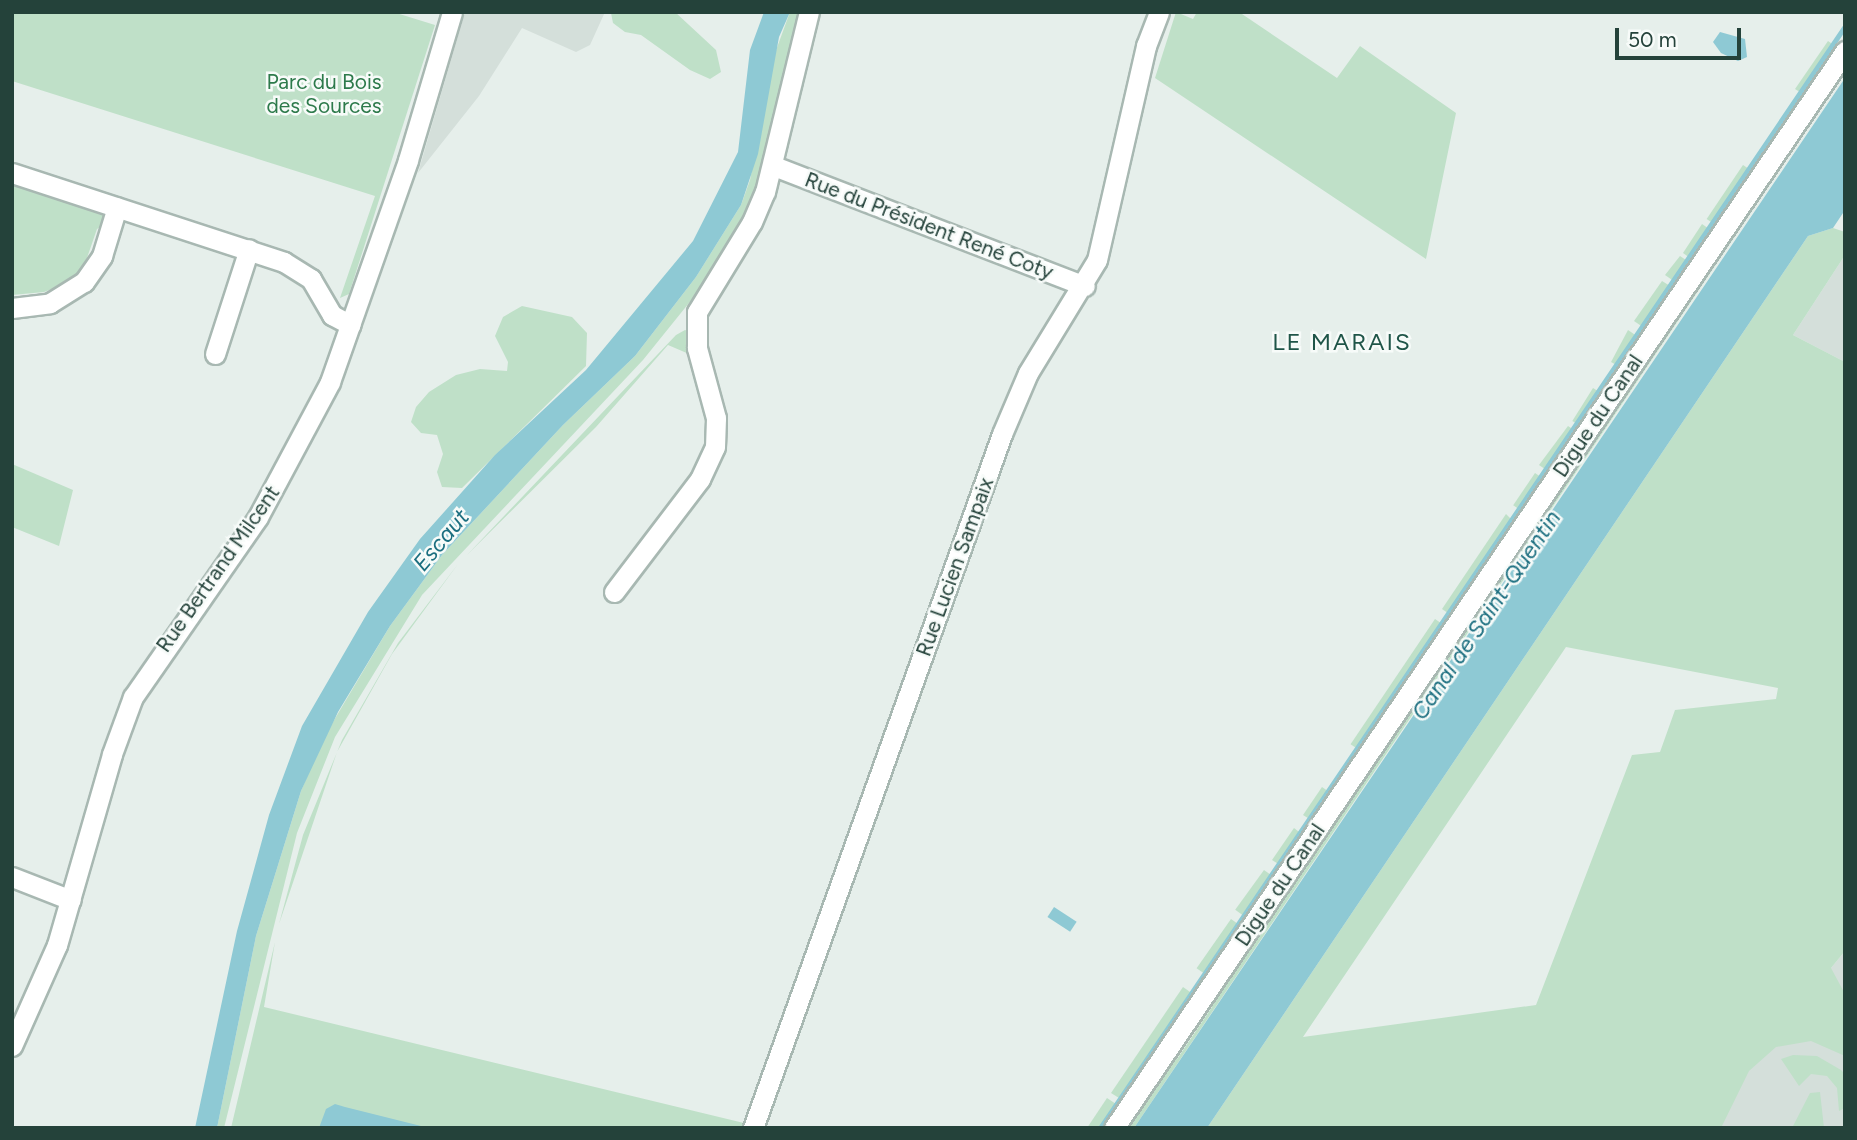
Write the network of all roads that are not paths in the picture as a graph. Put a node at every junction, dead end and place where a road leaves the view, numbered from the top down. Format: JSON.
{"nodes":[{"id":1,"x":452,"y":12,"type":"edge"},
{"id":2,"x":809,"y":12,"type":"edge"},
{"id":3,"x":1158,"y":12,"type":"edge"},
{"id":4,"x":1845,"y":51,"type":"edge"},
{"id":5,"x":774,"y":166,"type":"junction"},
{"id":6,"x":12,"y":173,"type":"edge"},
{"id":7,"x":117,"y":207,"type":"junction"},
{"id":8,"x":249,"y":249,"type":"junction"},
{"id":9,"x":1085,"y":286,"type":"junction"},
{"id":10,"x":12,"y":308,"type":"edge"},
{"id":11,"x":351,"y":325,"type":"junction"},
{"id":12,"x":215,"y":354,"type":"dead end"},
{"id":13,"x":614,"y":592,"type":"dead end"},
{"id":14,"x":12,"y":877,"type":"edge"},
{"id":15,"x":71,"y":900,"type":"junction"},
{"id":16,"x":12,"y":1046,"type":"edge"},
{"id":17,"x":753,"y":1128,"type":"edge"},
{"id":18,"x":1114,"y":1128,"type":"edge"}],
"edges":[{"from":1,"to":11,"type":"street","name":"Rue Bertrand Milcent"},
{"from":2,"to":5,"type":"street"},
{"from":3,"to":9,"type":"street","name":"Rue Lucien Sampaix"},
{"from":4,"to":18,"type":"street","name":"Digue du Canal"},
{"from":5,"to":9,"type":"street","name":"Rue du Président René Coty"},
{"from":5,"to":13,"type":"street"},
{"from":6,"to":7,"type":"street"},
{"from":7,"to":8,"type":"street"},
{"from":7,"to":10,"type":"street"},
{"from":8,"to":11,"type":"street"},
{"from":8,"to":12,"type":"street"},
{"from":9,"to":17,"type":"street","name":"Rue Lucien Sampaix"},
{"from":11,"to":15,"type":"street","name":"Rue Bertrand Milcent"},
{"from":14,"to":15,"type":"street"},
{"from":15,"to":16,"type":"street","name":"Rue Bertrand Milcent"}]}
